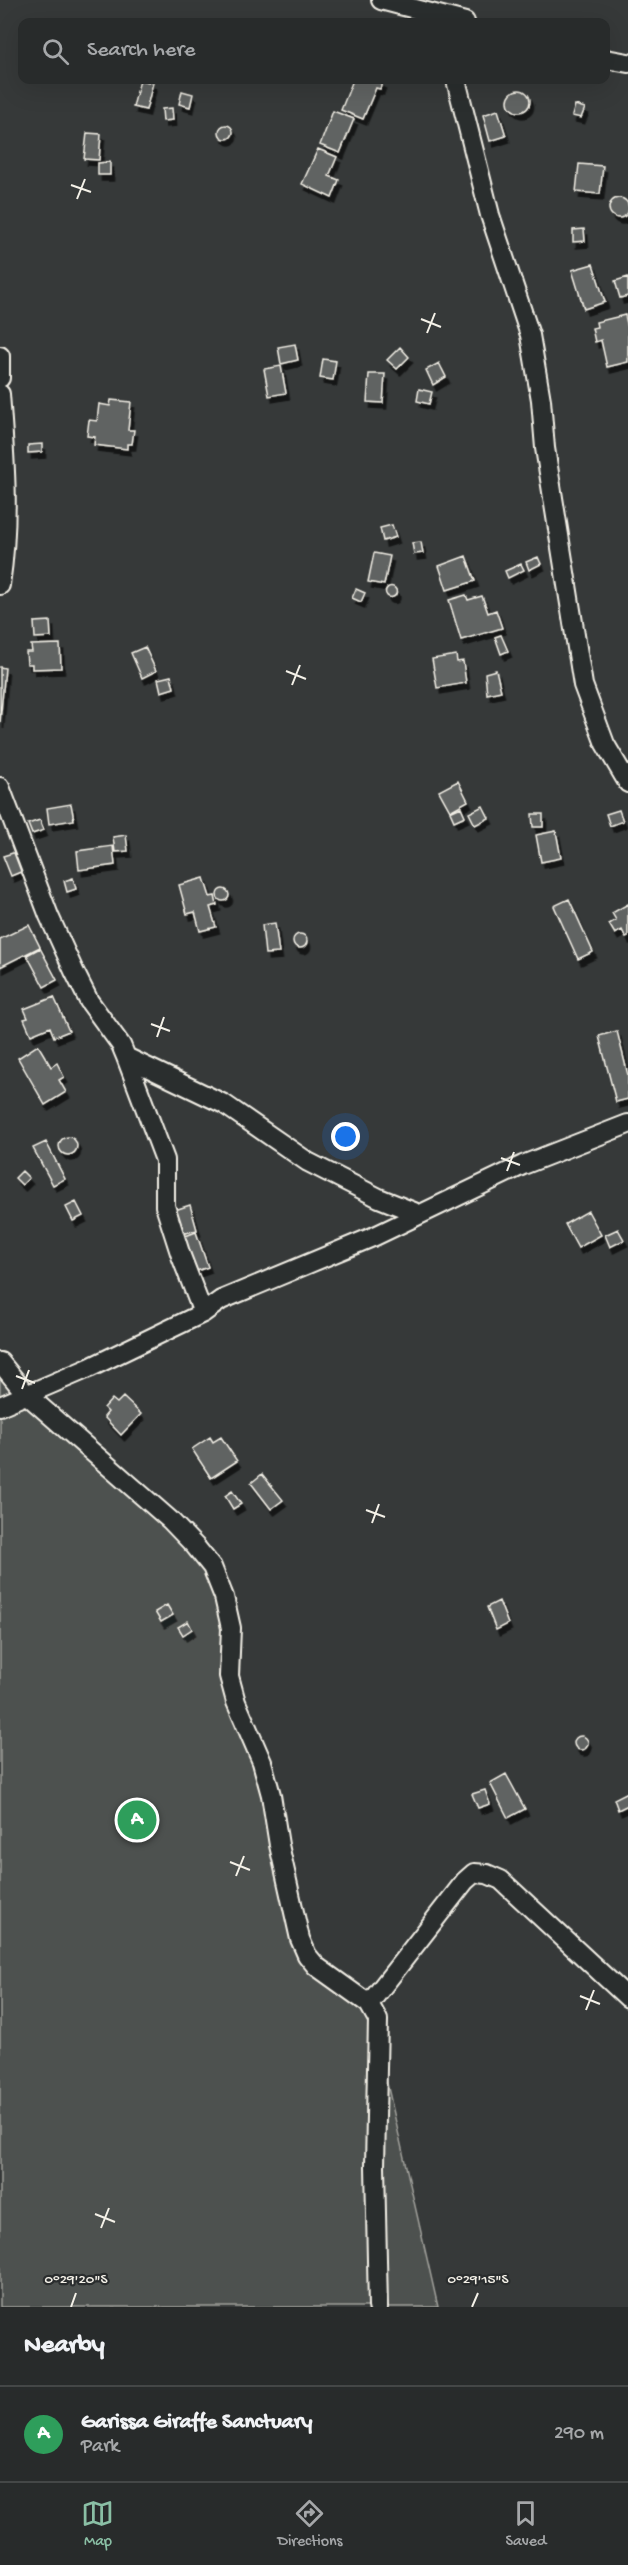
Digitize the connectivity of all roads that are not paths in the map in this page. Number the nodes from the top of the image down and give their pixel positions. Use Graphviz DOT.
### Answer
graph roads {
  1 [pos="381,0"];
  2 [pos="442,18"];
  3 [pos="610,60"];
  4 [pos="628,63"];
  5 [pos="457,84"];
  6 [pos="0,356"];
  7 [pos="0,378"];
  8 [pos="0,394"];
  9 [pos="0,585"];
  10 [pos="628,783"];
  11 [pos="0,787"];
  12 [pos="126,1058"];
  13 [pos="628,1124"];
  14 [pos="419,1214"];
  15 [pos="203,1314"];
  16 [pos="0,1362"];
  17 [pos="26,1394"];
  18 [pos="0,1406"];
  19 [pos="628,1998"];
  20 [pos="369,2004"];
  21 [pos="378,2307"];
  1 -- 2 [label="street"];
  3 -- 4 [label="street"];
  5 -- 10 [label="street"];
  6 -- 7 [label="street"];
  8 -- 9 [label="street"];
  11 -- 12 [label="street"];
  12 -- 14 [label="street"];
  12 -- 15 [label="street"];
  13 -- 14 [label="street"];
  14 -- 15 [label="street"];
  15 -- 17 [label="street"];
  16 -- 17 [label="street"];
  17 -- 18 [label="street"];
  17 -- 20 [label="street"];
  19 -- 20 [label="street"];
  20 -- 21 [label="street"];
}
